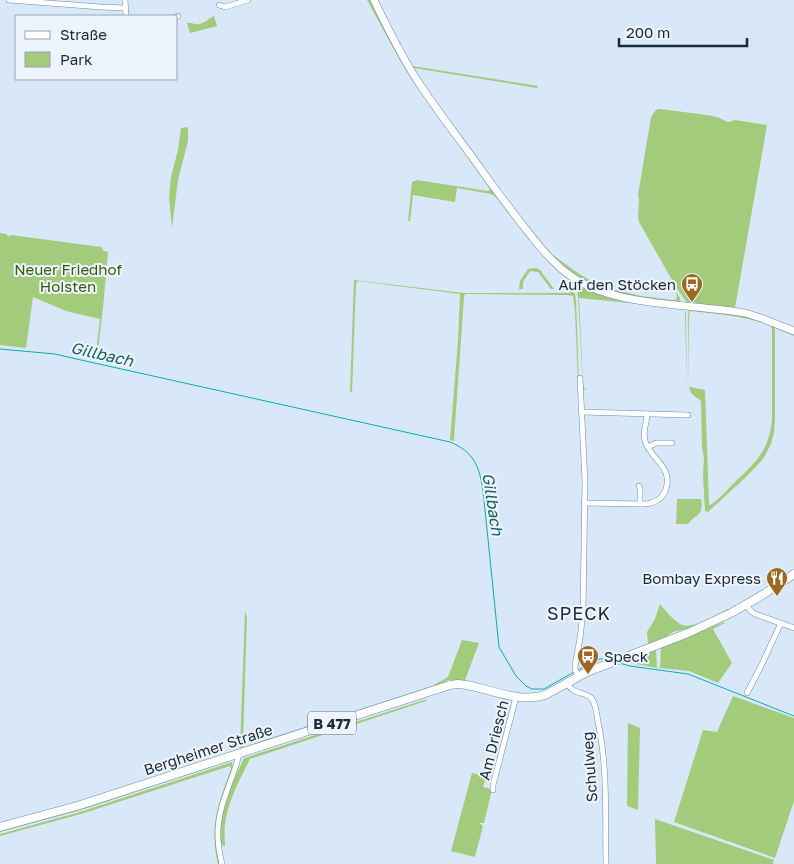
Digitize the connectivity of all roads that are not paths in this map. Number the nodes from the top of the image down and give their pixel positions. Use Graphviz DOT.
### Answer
graph roads {
  1 [pos="9,0"];
  2 [pos="125,0"];
  3 [pos="248,0"];
  4 [pos="374,0"];
  5 [pos="219,5"];
  6 [pos="125,8"];
  7 [pos="126,15"];
  8 [pos="794,331"];
  9 [pos="580,378"];
  10 [pos="582,412"];
  11 [pos="647,414"];
  12 [pos="688,415"];
  13 [pos="672,443"];
  14 [pos="648,447"];
  15 [pos="639,486"];
  16 [pos="584,503"];
  17 [pos="640,504"];
  18 [pos="794,574"];
  19 [pos="746,605"];
  20 [pos="781,623"];
  21 [pos="794,628"];
  22 [pos="576,673"];
  23 [pos="567,683"];
  24 [pos="747,693"];
  25 [pos="516,697"];
  26 [pos="239,753"];
  27 [pos="493,790"];
  28 [pos="0,827"];
  29 [pos="222,864"];
  30 [pos="606,864"];
  1 -- 6 [label="street"];
  2 -- 6 [label="street"];
  3 -- 5 [label="street"];
  4 -- 8 [label="main road"];
  6 -- 7 [label="street"];
  9 -- 10 [label="street"];
  10 -- 11 [label="street"];
  10 -- 16 [label="street"];
  11 -- 12 [label="street"];
  11 -- 14 [label="street"];
  13 -- 14 [label="street"];
  14 -- 17 [label="street"];
  15 -- 17 [label="street"];
  16 -- 17 [label="street"];
  16 -- 22 [label="street"];
  18 -- 19 [label="main road, B 477"];
  19 -- 20 [label="street"];
  19 -- 22 [label="main road, B 477"];
  20 -- 21 [label="street"];
  20 -- 24 [label="street"];
  22 -- 23 [label="main road, B 477"];
  23 -- 25 [label="main road, B 477"];
  23 -- 30 [label="street, Schulweg"];
  25 -- 26 [label="main road, Bergheimer Straße / B 477"];
  25 -- 27 [label="street, Am Driesch"];
  26 -- 28 [label="main road, Bergheimer Straße / B 477"];
  26 -- 29 [label="street"];
}
